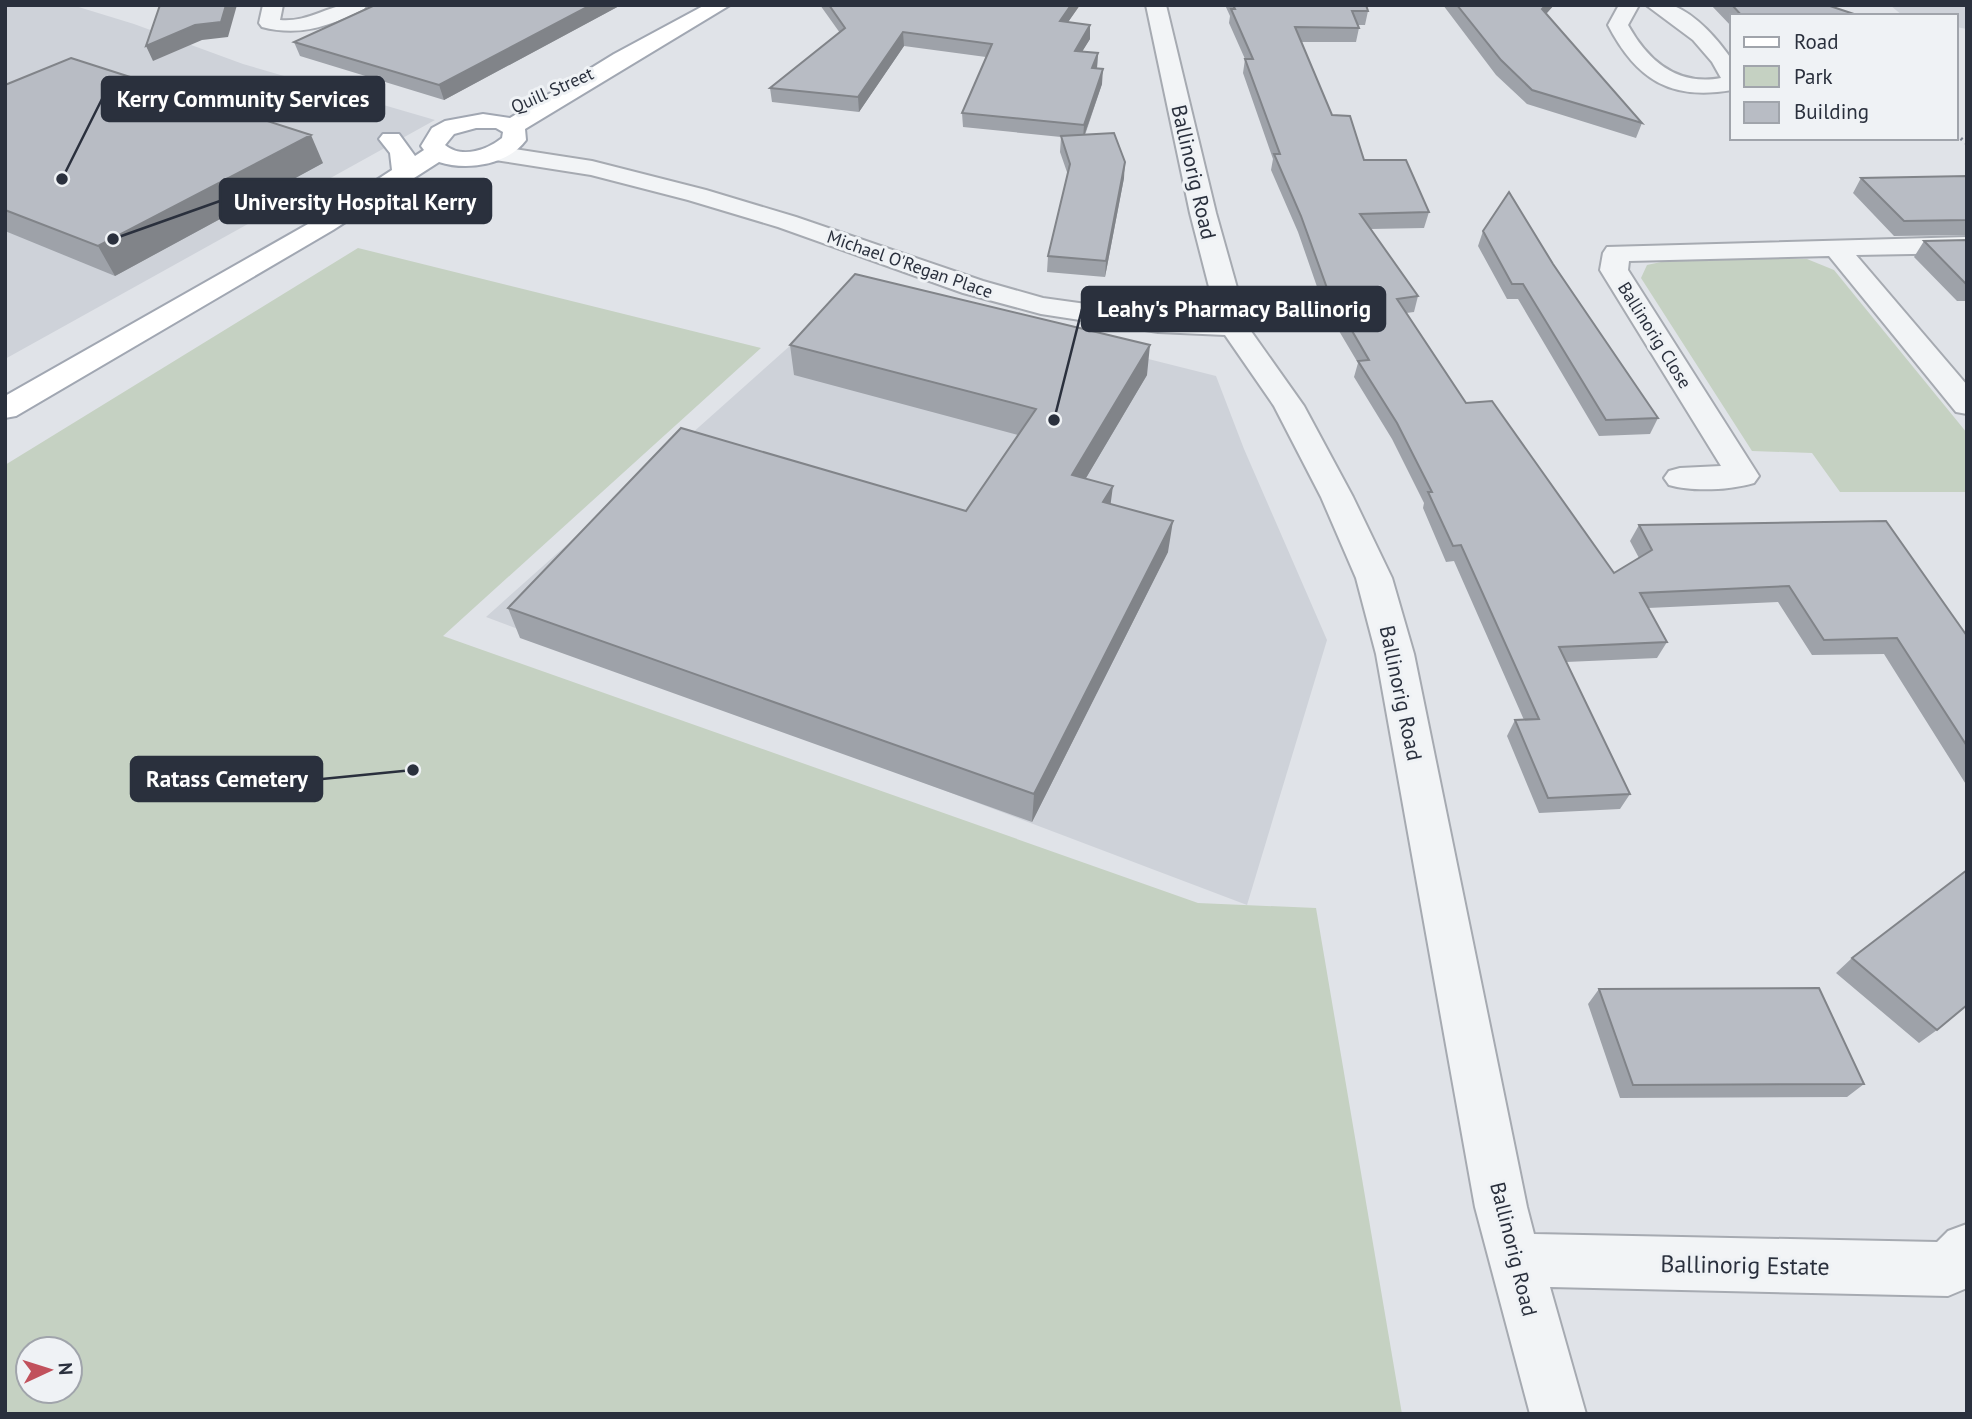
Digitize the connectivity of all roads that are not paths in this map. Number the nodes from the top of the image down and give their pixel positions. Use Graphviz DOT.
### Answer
graph roads {
  1 [pos="273,5"];
  2 [pos="357,5"];
  3 [pos="720,5"];
  4 [pos="1156,5"];
  5 [pos="1629,5"];
  6 [pos="1656,5"];
  7 [pos="622,59"];
  8 [pos="1730,74"];
  9 [pos="1730,82"];
  10 [pos="483,121"];
  11 [pos="513,132"];
  12 [pos="391,138"];
  13 [pos="495,153"];
  14 [pos="448,155"];
  15 [pos="592,168"];
  16 [pos="405,173"];
  17 [pos="324,225"];
  18 [pos="1967,246"];
  19 [pos="1836,248"];
  20 [pos="1234,327"];
  21 [pos="1967,405"];
  22 [pos="5,409"];
  23 [pos="1680,478"];
  24 [pos="1967,1250"];
  25 [pos="1516,1260"];
  26 [pos="1558,1414"];
  1 -- 2 [label="street"];
  3 -- 7 [label="main road, Quill Street"];
  4 -- 20 [label="street, Ballinorig Road"];
  5 -- 9 [label="street"];
  6 -- 8 [label="street"];
  7 -- 10 [label="main road, Quill Street"];
  7 -- 11 [label="main road, Quill Street"];
  10 -- 11 [label="main road"];
  10 -- 14 [label="main road"];
  11 -- 13 [label="main road, Quill Street"];
  11 -- 15 [label="street"];
  12 -- 16 [label="main road"];
  13 -- 14 [label="main road"];
  13 -- 15 [label="street"];
  14 -- 16 [label="main road"];
  14 -- 17 [label="main road"];
  15 -- 20 [label="street, Michael O'Regan Place"];
  16 -- 17 [label="main road"];
  17 -- 22 [label="main road"];
  18 -- 19 [label="street, Ballinorig Close"];
  19 -- 21 [label="street"];
  19 -- 23 [label="street, Ballinorig Close"];
  20 -- 25 [label="street, Ballinorig Road"];
  24 -- 25 [label="street, Ballinorig Estate"];
  25 -- 26 [label="street, Ballinorig Road"];
}
